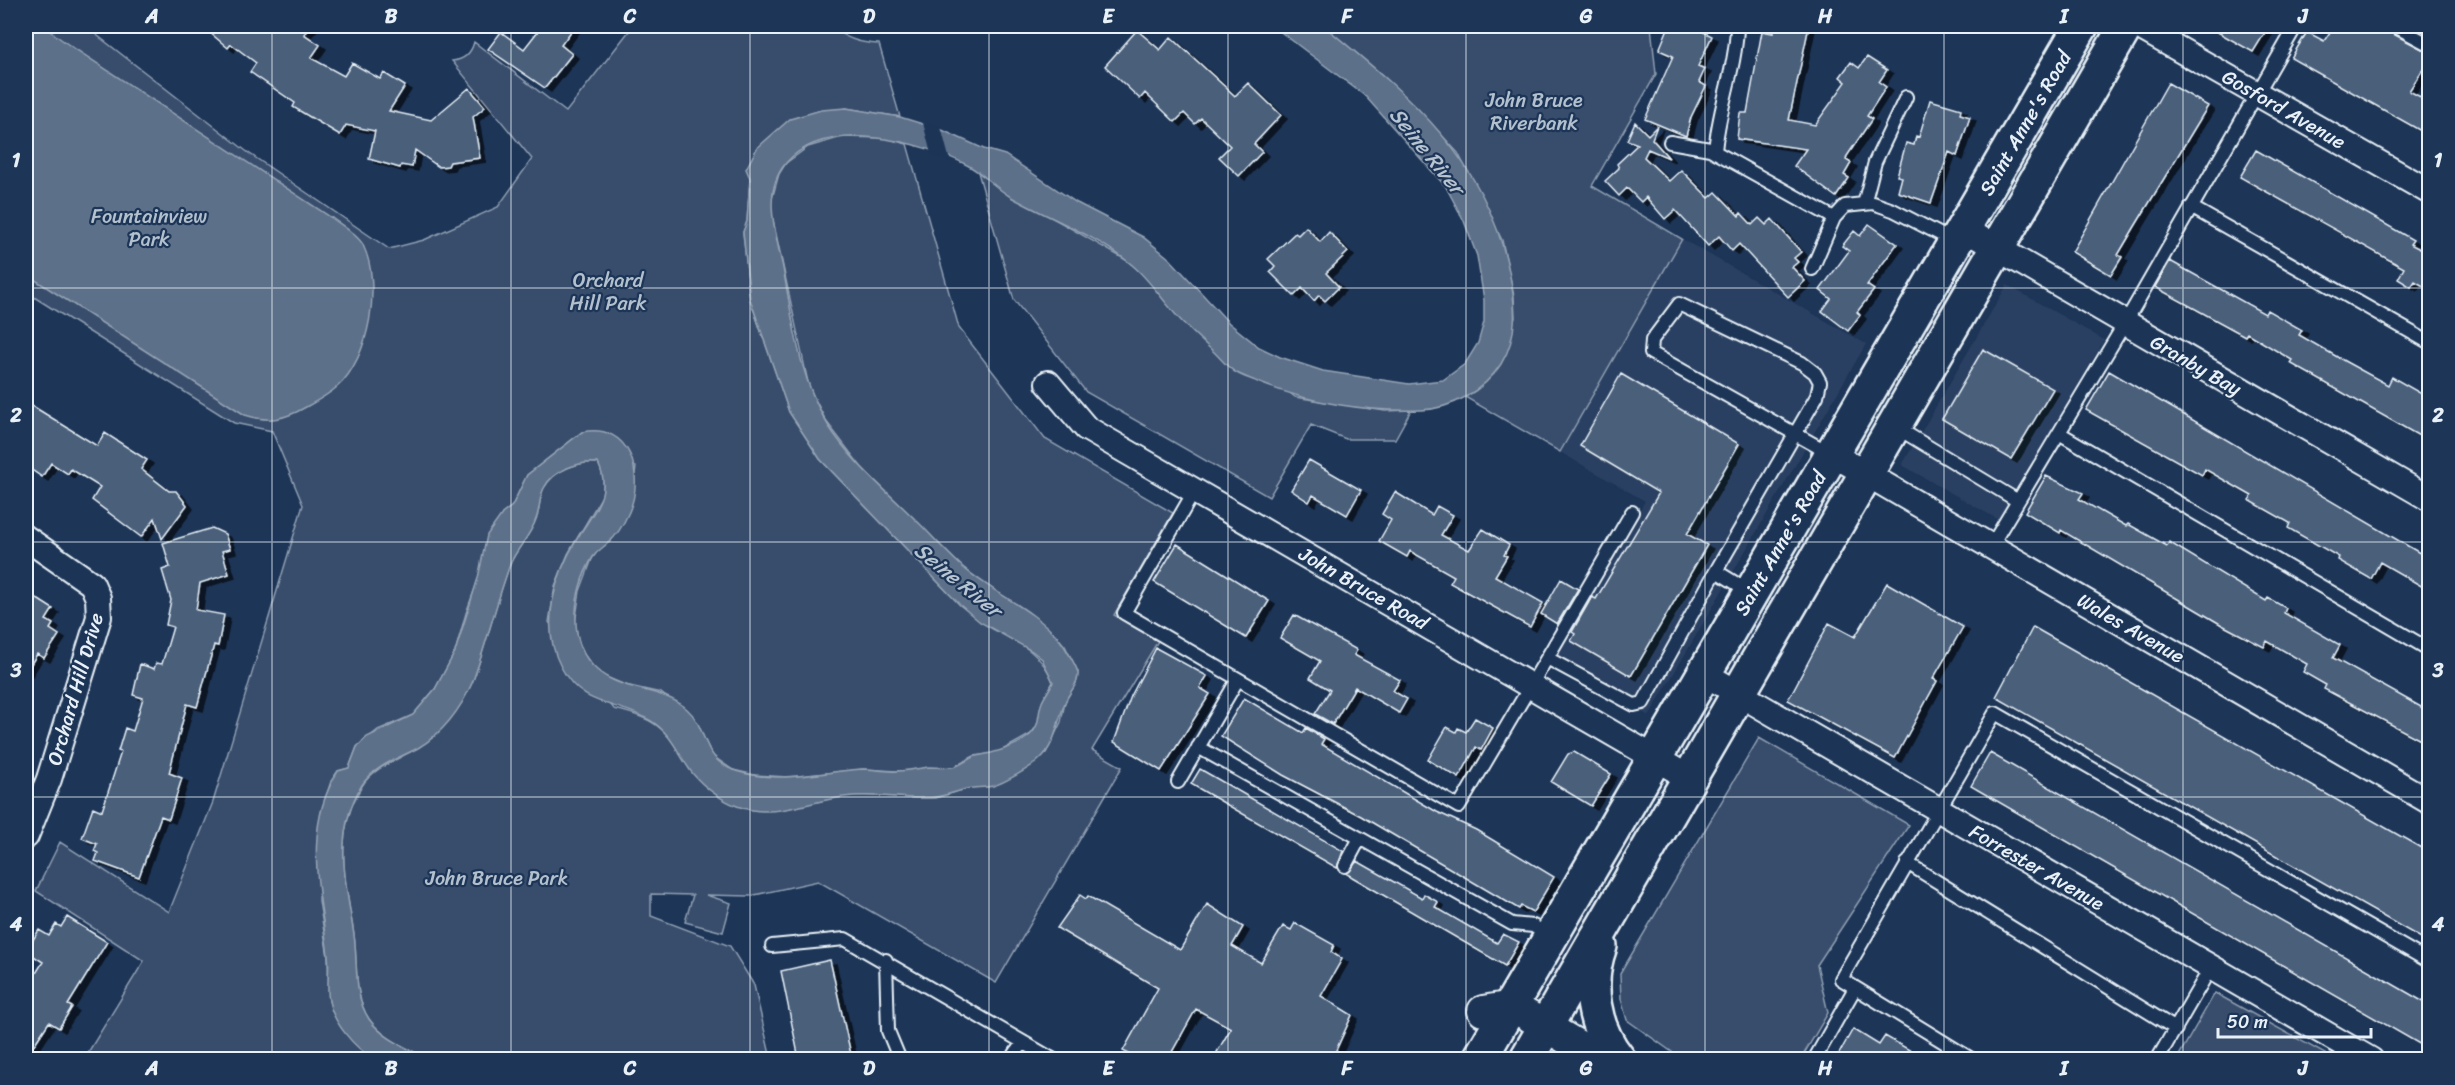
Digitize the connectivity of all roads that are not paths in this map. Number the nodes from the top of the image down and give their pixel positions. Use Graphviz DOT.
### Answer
graph roads {
  1 [pos="1737,26"];
  2 [pos="2081,26"];
  3 [pos="2126,26"];
  4 [pos="2138,26"];
  5 [pos="2296,26"];
  6 [pos="2395,26"];
  7 [pos="2430,45"];
  8 [pos="2257,93"];
  9 [pos="1906,97"];
  10 [pos="1670,142"];
  11 [pos="1715,152"];
  12 [pos="2430,192"];
  13 [pos="1864,204"];
  14 [pos="2191,207"];
  15 [pos="1834,218"];
  16 [pos="1960,236"];
  17 [pos="1993,256"];
  18 [pos="1812,269"];
  19 [pos="2125,323"];
  20 [pos="2430,343"];
  21 [pos="1048,383"];
  22 [pos="1894,426"];
  23 [pos="1794,432"];
  24 [pos="2059,433"];
  25 [pos="1832,454"];
  26 [pos="1866,474"];
  27 [pos="1195,490"];
  28 [pos="2430,499"];
  29 [pos="2019,501"];
  30 [pos="1632,512"];
  31 [pos="26,538"];
  32 [pos="1991,546"];
  33 [pos="1716,571"];
  34 [pos="1751,592"];
  35 [pos="2430,650"];
  36 [pos="1547,658"];
  37 [pos="1703,674"];
  38 [pos="1238,679"];
  39 [pos="1530,684"];
  40 [pos="1738,694"];
  41 [pos="1198,747"];
  42 [pos="1657,757"];
  43 [pos="1691,778"];
  44 [pos="1178,782"];
  45 [pos="2430,802"];
  46 [pos="1938,809"];
  47 [pos="26,836"];
  48 [pos="1360,838"];
  49 [pos="1907,863"];
  50 [pos="1344,866"];
  51 [pos="1610,918"];
  52 [pos="1552,937"];
  53 [pos="772,946"];
  54 [pos="886,960"];
  55 [pos="2430,962"];
  56 [pos="2211,967"];
  57 [pos="1856,988"];
  58 [pos="1507,1015"];
  59 [pos="2175,1029"];
  60 [pos="1023,1041"];
  61 [pos="1543,1048"];
  62 [pos="900,1059"];
  63 [pos="1011,1059"];
  64 [pos="1054,1059"];
  65 [pos="1479,1059"];
  66 [pos="1602,1059"];
  67 [pos="1619,1059"];
  68 [pos="1814,1059"];
  69 [pos="1973,1059"];
  70 [pos="2157,1059"];
  71 [pos="2371,1059"];
  1 -- 11 [label="lane"];
  2 -- 16 [label="main road, Saint Anne's Road"];
  3 -- 17 [label="main road, Saint Anne's Road"];
  4 -- 8 [label="street, Gosford Avenue"];
  5 -- 8 [label="lane"];
  6 -- 7 [label="lane"];
  8 -- 12 [label="street, Gosford Avenue"];
  8 -- 14 [label="lane"];
  9 -- 13 [label="lane"];
  10 -- 11 [label="lane"];
  11 -- 15 [label="lane"];
  13 -- 15 [label="lane"];
  13 -- 16 [label="lane"];
  14 -- 19 [label="lane"];
  14 -- 20 [label="lane"];
  15 -- 18 [label="lane"];
  16 -- 17 [label="main road"];
  16 -- 25 [label="main road, Saint Anne's Road"];
  17 -- 19 [label="street, Granby Bay"];
  17 -- 22 [label="main road, Saint Anne's Road"];
  19 -- 24 [label="lane"];
  19 -- 28 [label="street, Granby Bay"];
  21 -- 27 [label="street, John Bruce Road"];
  22 -- 26 [label="main road, Saint Anne's Road"];
  22 -- 29 [label="lane"];
  23 -- 23 [label="lane"];
  23 -- 25 [label="lane"];
  23 -- 33 [label="lane"];
  24 -- 29 [label="lane"];
  24 -- 35 [label="lane"];
  25 -- 26 [label="street, Wales Avenue"];
  25 -- 34 [label="main road, Saint Anne's Road"];
  26 -- 32 [label="street, Wales Avenue"];
  26 -- 40 [label="main road, Saint Anne's Road"];
  27 -- 38 [label="lane"];
  27 -- 39 [label="street, John Bruce Road"];
  29 -- 32 [label="lane"];
  30 -- 36 [label="lane"];
  31 -- 47 [label="street, Orchard Hill Drive"];
  32 -- 45 [label="street, Wales Avenue"];
  33 -- 34 [label="lane"];
  33 -- 36 [label="lane"];
  34 -- 37 [label="main road, Saint Anne's Road"];
  36 -- 39 [label="lane"];
  37 -- 40 [label="street, Forrester Avenue"];
  37 -- 42 [label="main road, Saint Anne's Road"];
  38 -- 39 [label="lane"];
  38 -- 41 [label="lane"];
  39 -- 42 [label="street, John Bruce Road"];
  40 -- 43 [label="main road, Saint Anne's Road"];
  40 -- 46 [label="street, Forrester Avenue"];
  41 -- 44 [label="lane"];
  41 -- 48 [label="lane"];
  42 -- 43 [label="street, John Bruce Road"];
  42 -- 52 [label="main road, Saint Anne's Road"];
  43 -- 51 [label="main road, Saint Anne's Road"];
  46 -- 49 [label="lane"];
  46 -- 55 [label="lane"];
  46 -- 56 [label="street, Forrester Avenue"];
  48 -- 50 [label="lane"];
  48 -- 52 [label="lane"];
  49 -- 57 [label="lane"];
  49 -- 59 [label="lane"];
  51 -- 61 [label="main road, Saint Anne's Road"];
  51 -- 67 [label="main road"];
  52 -- 58 [label="main road, Saint Anne's Road"];
  53 -- 54 [label="lane"];
  54 -- 60 [label="lane"];
  54 -- 62 [label="lane"];
  56 -- 59 [label="lane"];
  56 -- 71 [label="street, Forrester Avenue"];
  57 -- 68 [label="lane"];
  57 -- 69 [label="lane"];
  58 -- 61 [label="street"];
  58 -- 65 [label="main road, Saint Anne's Road"];
  59 -- 70 [label="lane"];
  60 -- 63 [label="lane"];
  60 -- 64 [label="lane"];
  61 -- 66 [label="street"];
}
